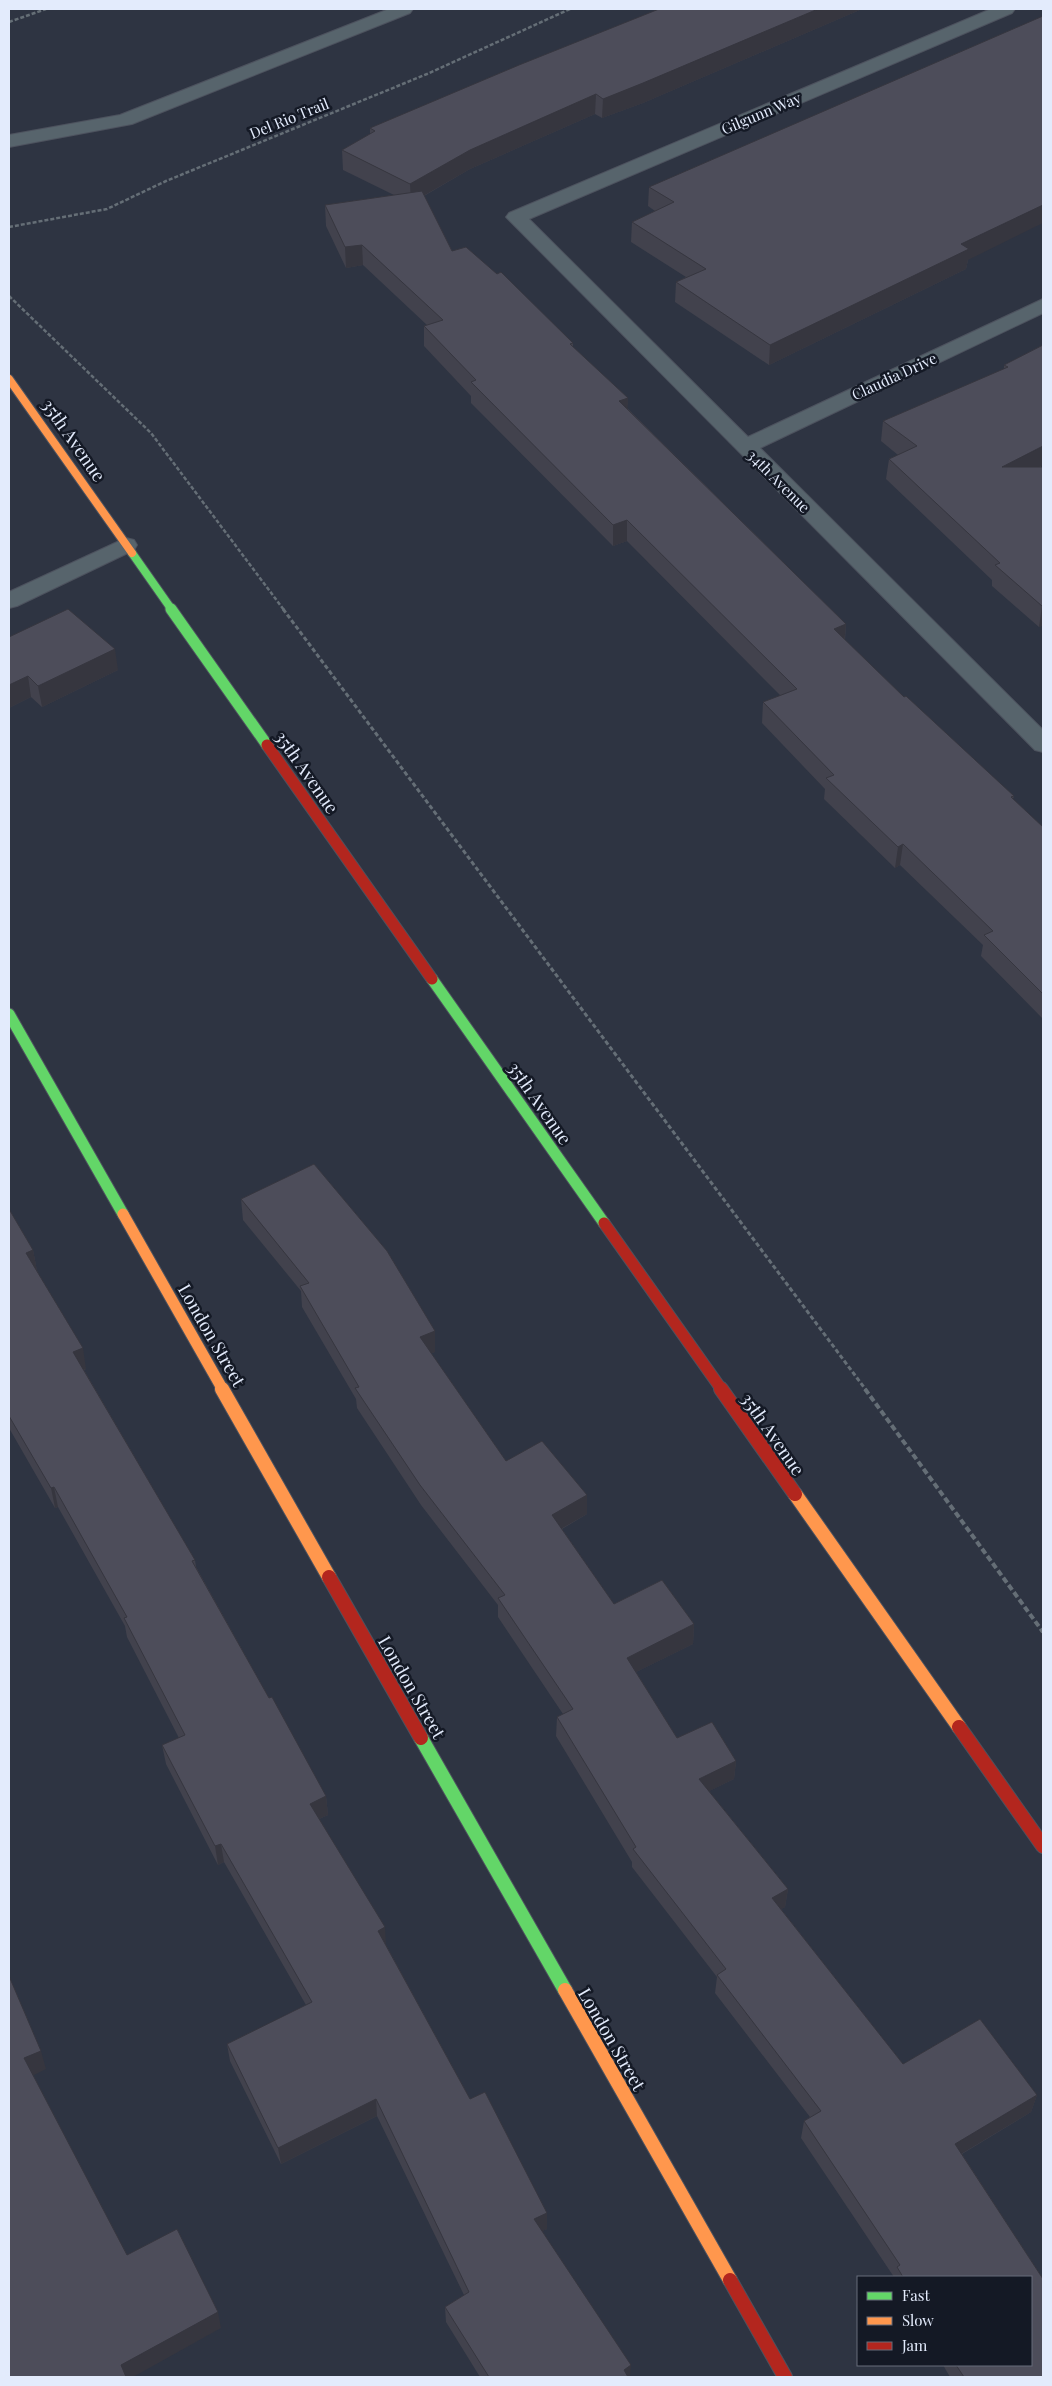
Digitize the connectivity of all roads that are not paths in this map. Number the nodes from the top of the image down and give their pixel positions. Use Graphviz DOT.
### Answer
graph roads {
  1 [pos="404,9"];
  2 [pos="1006,9"];
  3 [pos="9,141"];
  4 [pos="516,217"];
  5 [pos="1043,305"];
  6 [pos="9,379"];
  7 [pos="745,447"];
  8 [pos="126,545"];
  9 [pos="9,601"];
  10 [pos="1041,739"];
  11 [pos="9,1014"];
  12 [pos="1043,1846"];
  13 [pos="785,2377"];
  1 -- 3 [label="street"];
  2 -- 4 [label="street, Gilgunn Way"];
  4 -- 7 [label="street, 34th Avenue"];
  5 -- 7 [label="street, Claudia Drive"];
  6 -- 8 [label="street, 35th Avenue"];
  7 -- 10 [label="street, 34th Avenue"];
  8 -- 9 [label="street"];
  8 -- 12 [label="street, 35th Avenue"];
  11 -- 13 [label="street, London Street"];
}
